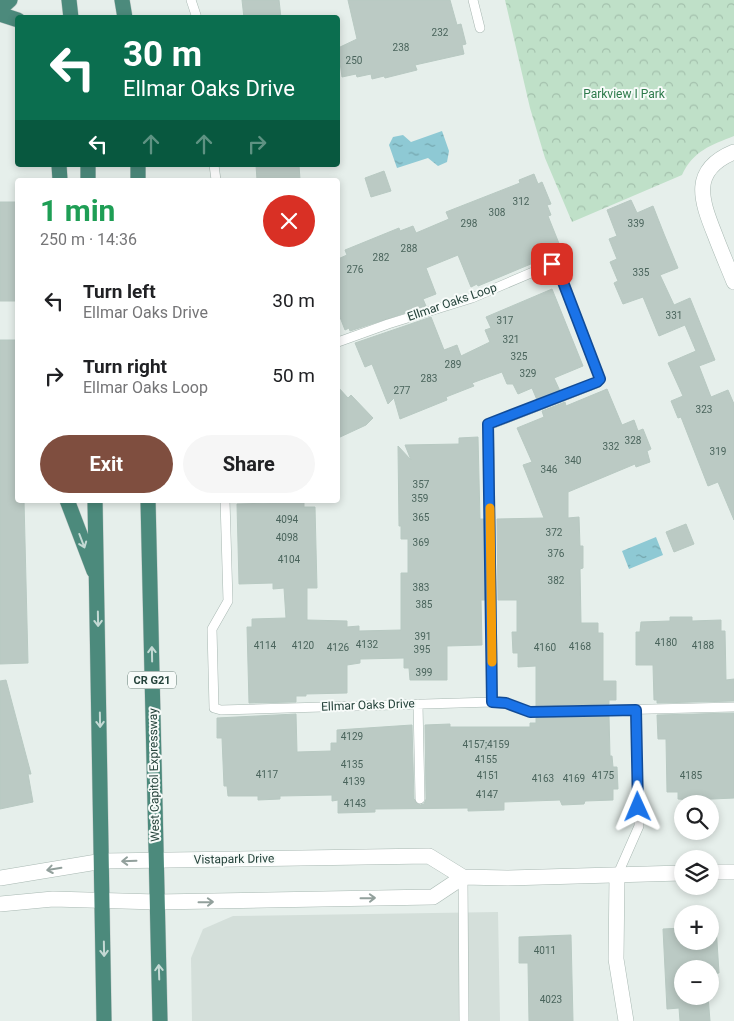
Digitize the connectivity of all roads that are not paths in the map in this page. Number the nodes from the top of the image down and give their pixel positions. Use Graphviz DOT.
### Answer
graph roads {
  1 [pos="10,0"];
  2 [pos="69,0"];
  3 [pos="122,0"];
  4 [pos="191,0"];
  5 [pos="473,0"];
  6 [pos="0,9"];
  7 [pos="0,14"];
  8 [pos="71,15"];
  9 [pos="124,15"];
  10 [pos="196,15"];
  11 [pos="15,19"];
  12 [pos="480,28"];
  13 [pos="734,152"];
  14 [pos="734,282"];
  15 [pos="340,341"];
  16 [pos="68,503"];
  17 [pos="95,503"];
  18 [pos="148,503"];
  19 [pos="225,503"];
  20 [pos="98,582"];
  21 [pos="492,702"];
  22 [pos="418,704"];
  23 [pos="734,707"];
  24 [pos="636,710"];
  25 [pos="420,799"];
  26 [pos="156,860"];
  27 [pos="103,861"];
  28 [pos="719,872"];
  29 [pos="734,872"];
  30 [pos="674,874"];
  31 [pos="617,876"];
  32 [pos="463,877"];
  33 [pos="0,878"];
  34 [pos="103,900"];
  35 [pos="157,902"];
  36 [pos="0,904"];
  37 [pos="104,1021"];
  38 [pos="160,1021"];
  39 [pos="464,1021"];
  40 [pos="626,1021"];
  1 -- 6 [label="highway"];
  2 -- 8 [label="highway"];
  3 -- 9 [label="highway"];
  4 -- 10 [label="lane"];
  5 -- 12 [label="lane"];
  7 -- 11 [label="highway"];
  13 -- 14 [label="street"];
  15 -- 21 [label="lane, Ellmar Oaks Loop"];
  16 -- 20 [label="highway, one-way"];
  17 -- 20 [label="highway"];
  26 -- 18 [label="highway, West Capitol Expressway / CR G21, one-way"];
  19 -- 22 [label="lane, Ellmar Oaks Drive"];
  20 -- 27 [label="highway, one-way"];
  21 -- 22 [label="lane, Ellmar Oaks Drive"];
  21 -- 24 [label="lane, Ellmar Oaks Drive"];
  22 -- 25 [label="lane"];
  23 -- 24 [label="lane, Ellmar Oaks Drive"];
  24 -- 31 [label="lane"];
  26 -- 27 [label="street, Vistapark Drive, one-way"];
  26 -- 32 [label="street, Vistapark Drive"];
  26 -- 35 [label="highway, West Capitol Expressway / CR G21"];
  27 -- 33 [label="street, Vistapark Drive, one-way"];
  27 -- 34 [label="highway"];
  28 -- 29 [label="street"];
  30 -- 31 [label="street"];
  31 -- 32 [label="street"];
  31 -- 40 [label="street"];
  35 -- 32 [label="street, one-way"];
  32 -- 39 [label="lane"];
  34 -- 35 [label="street"];
  34 -- 36 [label="street"];
  34 -- 37 [label="highway, one-way"];
  38 -- 35 [label="highway, West Capitol Expressway / CR G21, one-way"];
}
